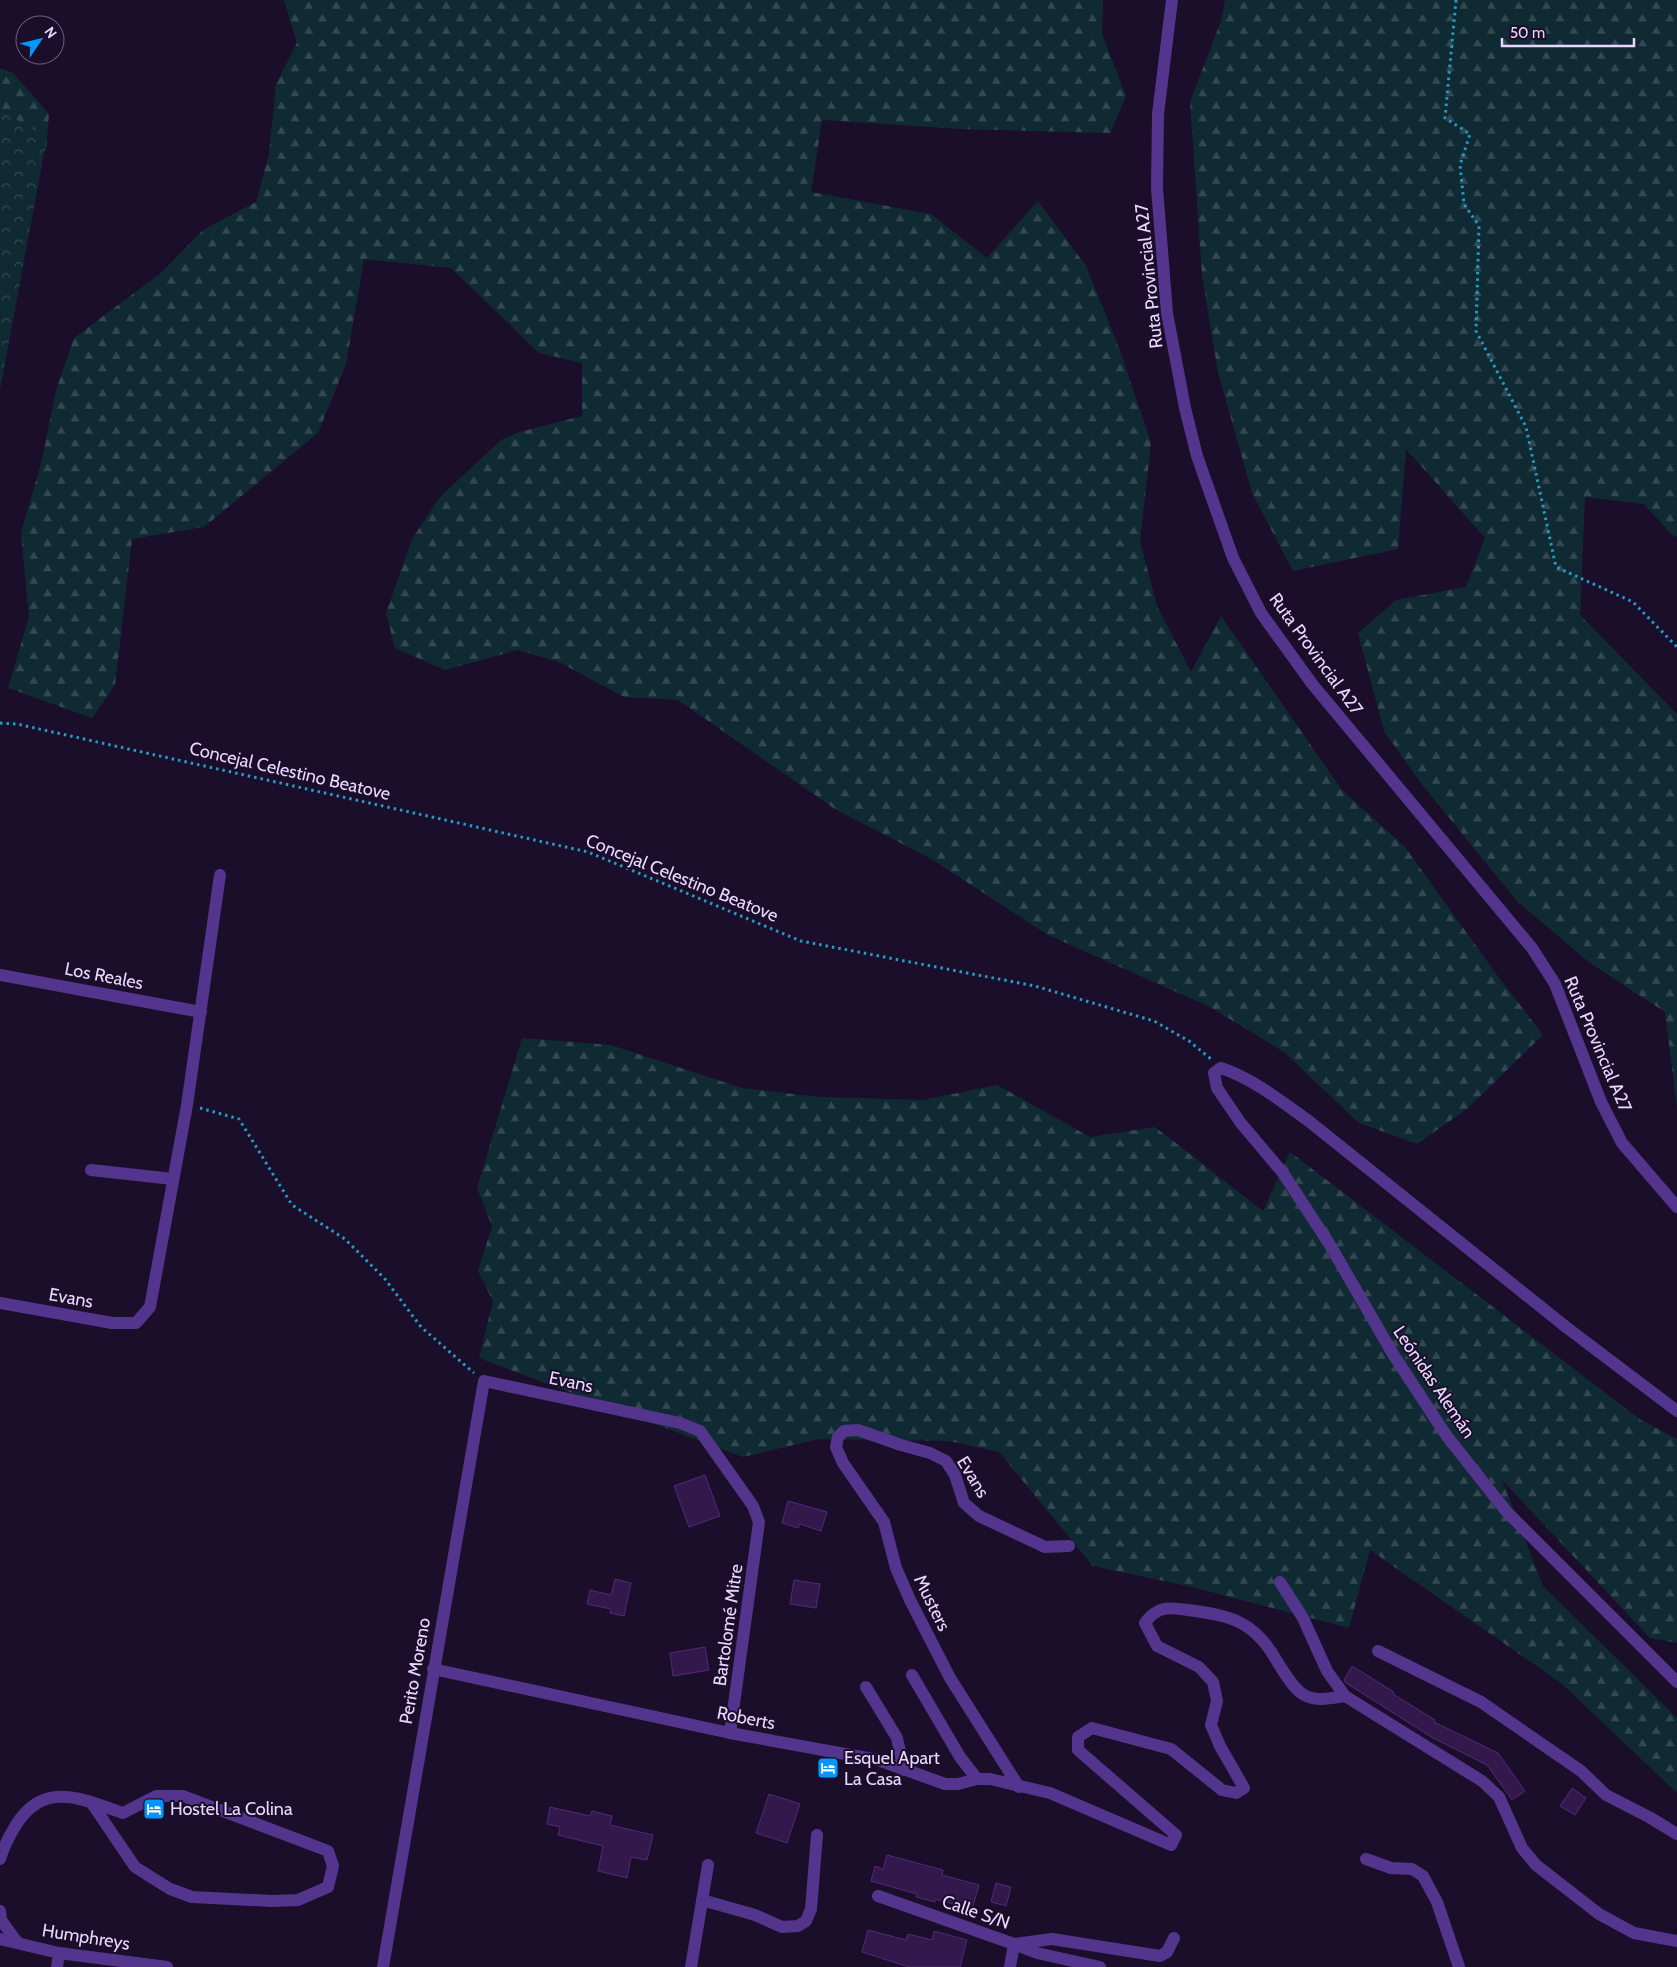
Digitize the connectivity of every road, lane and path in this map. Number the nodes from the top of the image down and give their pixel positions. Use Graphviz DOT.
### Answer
graph roads {
  1 [pos="1172,0"];
  2 [pos="1456,0"];
  3 [pos="1677,647"];
  4 [pos="0,722"];
  5 [pos="220,875"];
  6 [pos="0,975"];
  7 [pos="201,1012"];
  8 [pos="1221,1068"];
  9 [pos="187,1105"];
  10 [pos="91,1170"];
  11 [pos="173,1179"];
  12 [pos="1677,1207"];
  13 [pos="0,1302"];
  14 [pos="484,1381"];
  15 [pos="1677,1411"];
  16 [pos="844,1430"];
  17 [pos="760,1522"];
  18 [pos="1069,1546"];
  19 [pos="1280,1582"];
  20 [pos="1378,1652"];
  21 [pos="433,1669"];
  22 [pos="912,1675"];
  23 [pos="1677,1682"];
  24 [pos="866,1687"];
  25 [pos="1345,1696"];
  26 [pos="730,1733"];
  27 [pos="904,1770"];
  28 [pos="977,1779"];
  29 [pos="1019,1787"];
  30 [pos="91,1802"];
  31 [pos="1677,1834"];
  32 [pos="817,1835"];
  33 [pos="0,1859"];
  34 [pos="1366,1859"];
  35 [pos="708,1864"];
  36 [pos="878,1896"];
  37 [pos="702,1900"];
  38 [pos="0,1911"];
  39 [pos="1174,1938"];
  40 [pos="0,1939"];
  41 [pos="1677,1941"];
  42 [pos="17,1942"];
  43 [pos="1014,1944"];
  44 [pos="59,1953"];
  45 [pos="57,1967"];
  46 [pos="167,1967"];
  47 [pos="383,1967"];
  48 [pos="691,1967"];
  49 [pos="1010,1967"];
  50 [pos="1100,1967"];
  51 [pos="1458,1967"];
  1 -- 12 [label="street, Ruta Provincial A27"];
  2 -- 3 [label="path"];
  4 -- 8 [label="path, Concejal Celestino Beatove"];
  5 -- 7 [label="street"];
  6 -- 7 [label="street, Los Reales"];
  7 -- 9 [label="street"];
  8 -- 15 [label="street"];
  8 -- 23 [label="street, Leónidas Alemán"];
  9 -- 11 [label="street"];
  9 -- 14 [label="path"];
  10 -- 11 [label="street"];
  11 -- 13 [label="street, Evans"];
  14 -- 17 [label="street, Evans"];
  14 -- 21 [label="street, Perito Moreno"];
  16 -- 18 [label="street, Evans"];
  16 -- 29 [label="street, Musters"];
  17 -- 26 [label="street, Bartolomé Mitre"];
  19 -- 25 [label="street"];
  20 -- 31 [label="street"];
  21 -- 26 [label="street, Roberts"];
  21 -- 47 [label="street, Perito Moreno"];
  22 -- 28 [label="street"];
  24 -- 27 [label="street"];
  25 -- 29 [label="street, Roberts"];
  25 -- 41 [label="street"];
  26 -- 27 [label="street, Roberts"];
  27 -- 28 [label="street, Roberts"];
  28 -- 29 [label="street, Roberts"];
  30 -- 30 [label="street"];
  30 -- 33 [label="street"];
  32 -- 37 [label="street"];
  34 -- 51 [label="street"];
  35 -- 37 [label="street"];
  36 -- 43 [label="street, Calle S/N"];
  37 -- 48 [label="street"];
  38 -- 42 [label="street"];
  39 -- 43 [label="street, Calle S/N"];
  40 -- 42 [label="street, Humphreys"];
  42 -- 44 [label="street, Humphreys"];
  43 -- 49 [label="street"];
  43 -- 50 [label="street"];
  44 -- 45 [label="street"];
  44 -- 46 [label="street, Humphreys"];
}
